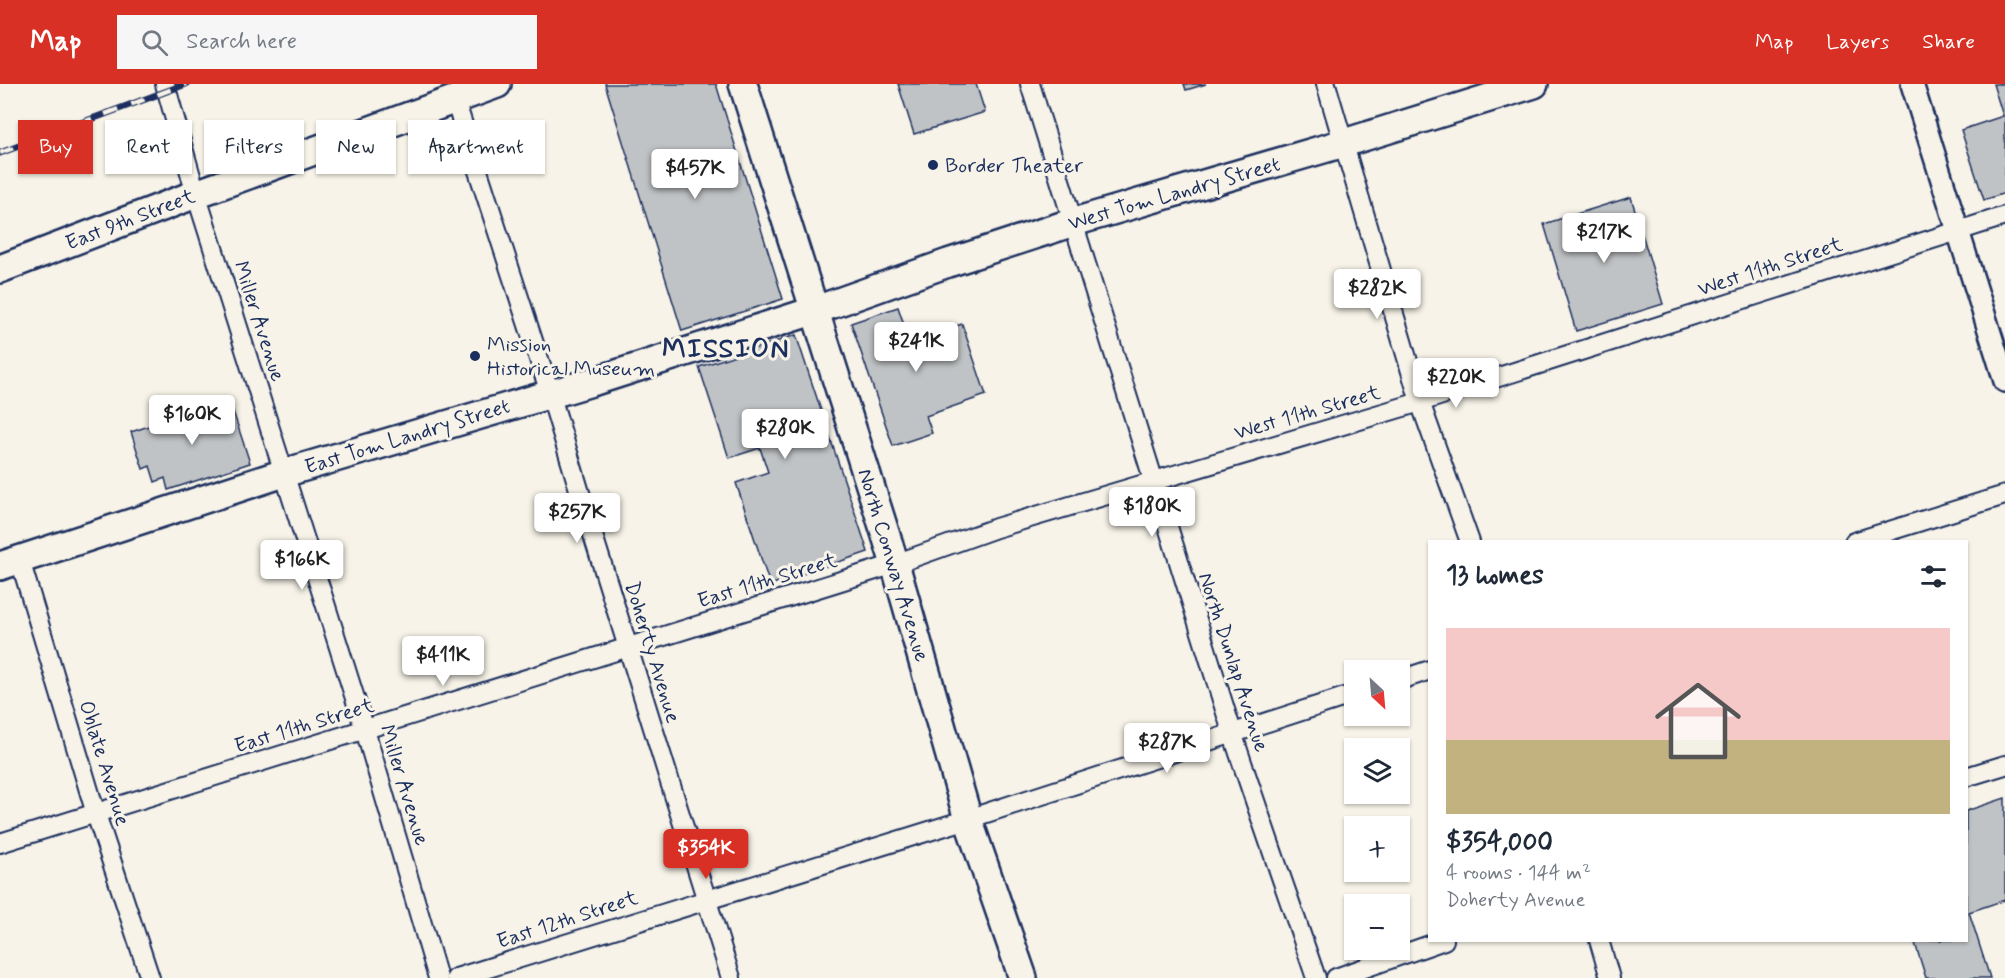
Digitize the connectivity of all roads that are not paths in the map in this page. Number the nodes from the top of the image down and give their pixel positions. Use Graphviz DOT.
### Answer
graph roads {
  1 [pos="165,84"];
  2 [pos="498,84"];
  3 [pos="743,84"];
  4 [pos="1030,84"];
  5 [pos="1326,84"];
  6 [pos="1533,84"];
  7 [pos="1912,84"];
  8 [pos="455,100"];
  9 [pos="1344,143"];
  10 [pos="196,194"];
  11 [pos="2005,216"];
  12 [pos="1074,222"];
  13 [pos="1958,230"];
  14 [pos="0,269"];
  15 [pos="816,310"];
  16 [pos="2005,381"];
  17 [pos="550,393"];
  18 [pos="1420,402"];
  19 [pos="284,474"];
  20 [pos="1153,480"];
  21 [pos="2005,495"];
  22 [pos="1469,540"];
  23 [pos="1860,540"];
  24 [pos="10,563"];
  25 [pos="895,564"];
  26 [pos="628,647"];
  27 [pos="1428,671"];
  28 [pos="1410,677"];
  29 [pos="1344,697"];
  30 [pos="365,730"];
  31 [pos="1233,733"];
  32 [pos="2005,765"];
  33 [pos="1968,776"];
  34 [pos="96,813"];
  35 [pos="968,819"];
  36 [pos="0,843"];
  37 [pos="706,899"];
  38 [pos="1438,942"];
  39 [pos="1600,942"];
  40 [pos="150,978"];
  41 [pos="438,978"];
  42 [pos="456,978"];
  43 [pos="731,978"];
  44 [pos="1023,978"];
  45 [pos="1316,978"];
  46 [pos="1336,978"];
  47 [pos="1610,978"];
  1 -- 10 [label="street, Miller Avenue"];
  2 -- 8 [label="main road, East 9th Street"];
  3 -- 15 [label="main road, North Conway Avenue"];
  4 -- 12 [label="street, North Dunlap Avenue"];
  5 -- 9 [label="street"];
  6 -- 9 [label="main road, West Tom Landry Street"];
  7 -- 13 [label="street"];
  8 -- 10 [label="main road, East 9th Street"];
  8 -- 17 [label="street, Doherty Avenue"];
  9 -- 12 [label="main road, West Tom Landry Street"];
  9 -- 18 [label="street"];
  10 -- 14 [label="main road, East 9th Street"];
  10 -- 19 [label="street, Miller Avenue"];
  11 -- 13 [label="street, West 11th Street"];
  12 -- 15 [label="main road, West Tom Landry Street"];
  12 -- 20 [label="street, North Dunlap Avenue"];
  13 -- 16 [label="street"];
  13 -- 18 [label="street, West 11th Street"];
  15 -- 17 [label="main road, East Tom Landry Street"];
  15 -- 25 [label="main road, North Conway Avenue"];
  17 -- 19 [label="main road, East Tom Landry Street"];
  17 -- 26 [label="street, Doherty Avenue"];
  18 -- 20 [label="street, West 11th Street"];
  18 -- 22 [label="street"];
  19 -- 24 [label="main road, East Tom Landry Street"];
  19 -- 30 [label="street, Miller Avenue"];
  20 -- 25 [label="street, West 11th Street"];
  20 -- 31 [label="street, North Dunlap Avenue"];
  21 -- 23 [label="street"];
  24 -- 34 [label="street, Oblate Avenue"];
  25 -- 26 [label="street, East 11th Street"];
  25 -- 35 [label="main road, North Conway Avenue"];
  26 -- 30 [label="street, East 11th Street"];
  26 -- 37 [label="street, Doherty Avenue"];
  27 -- 28 [label="street"];
  29 -- 31 [label="street, East 12th Street"];
  30 -- 34 [label="street, East 11th Street"];
  30 -- 41 [label="street, Miller Avenue"];
  31 -- 35 [label="street, East 12th Street"];
  31 -- 45 [label="street, North Dunlap Avenue"];
  32 -- 33 [label="street"];
  34 -- 36 [label="street, East 11th Street"];
  34 -- 40 [label="street, Oblate Avenue"];
  35 -- 37 [label="street, East 12th Street"];
  35 -- 44 [label="main road, North Conway Avenue"];
  37 -- 42 [label="street, East 12th Street"];
  37 -- 43 [label="street, Doherty Avenue"];
  38 -- 46 [label="street"];
  39 -- 47 [label="street"];
}
